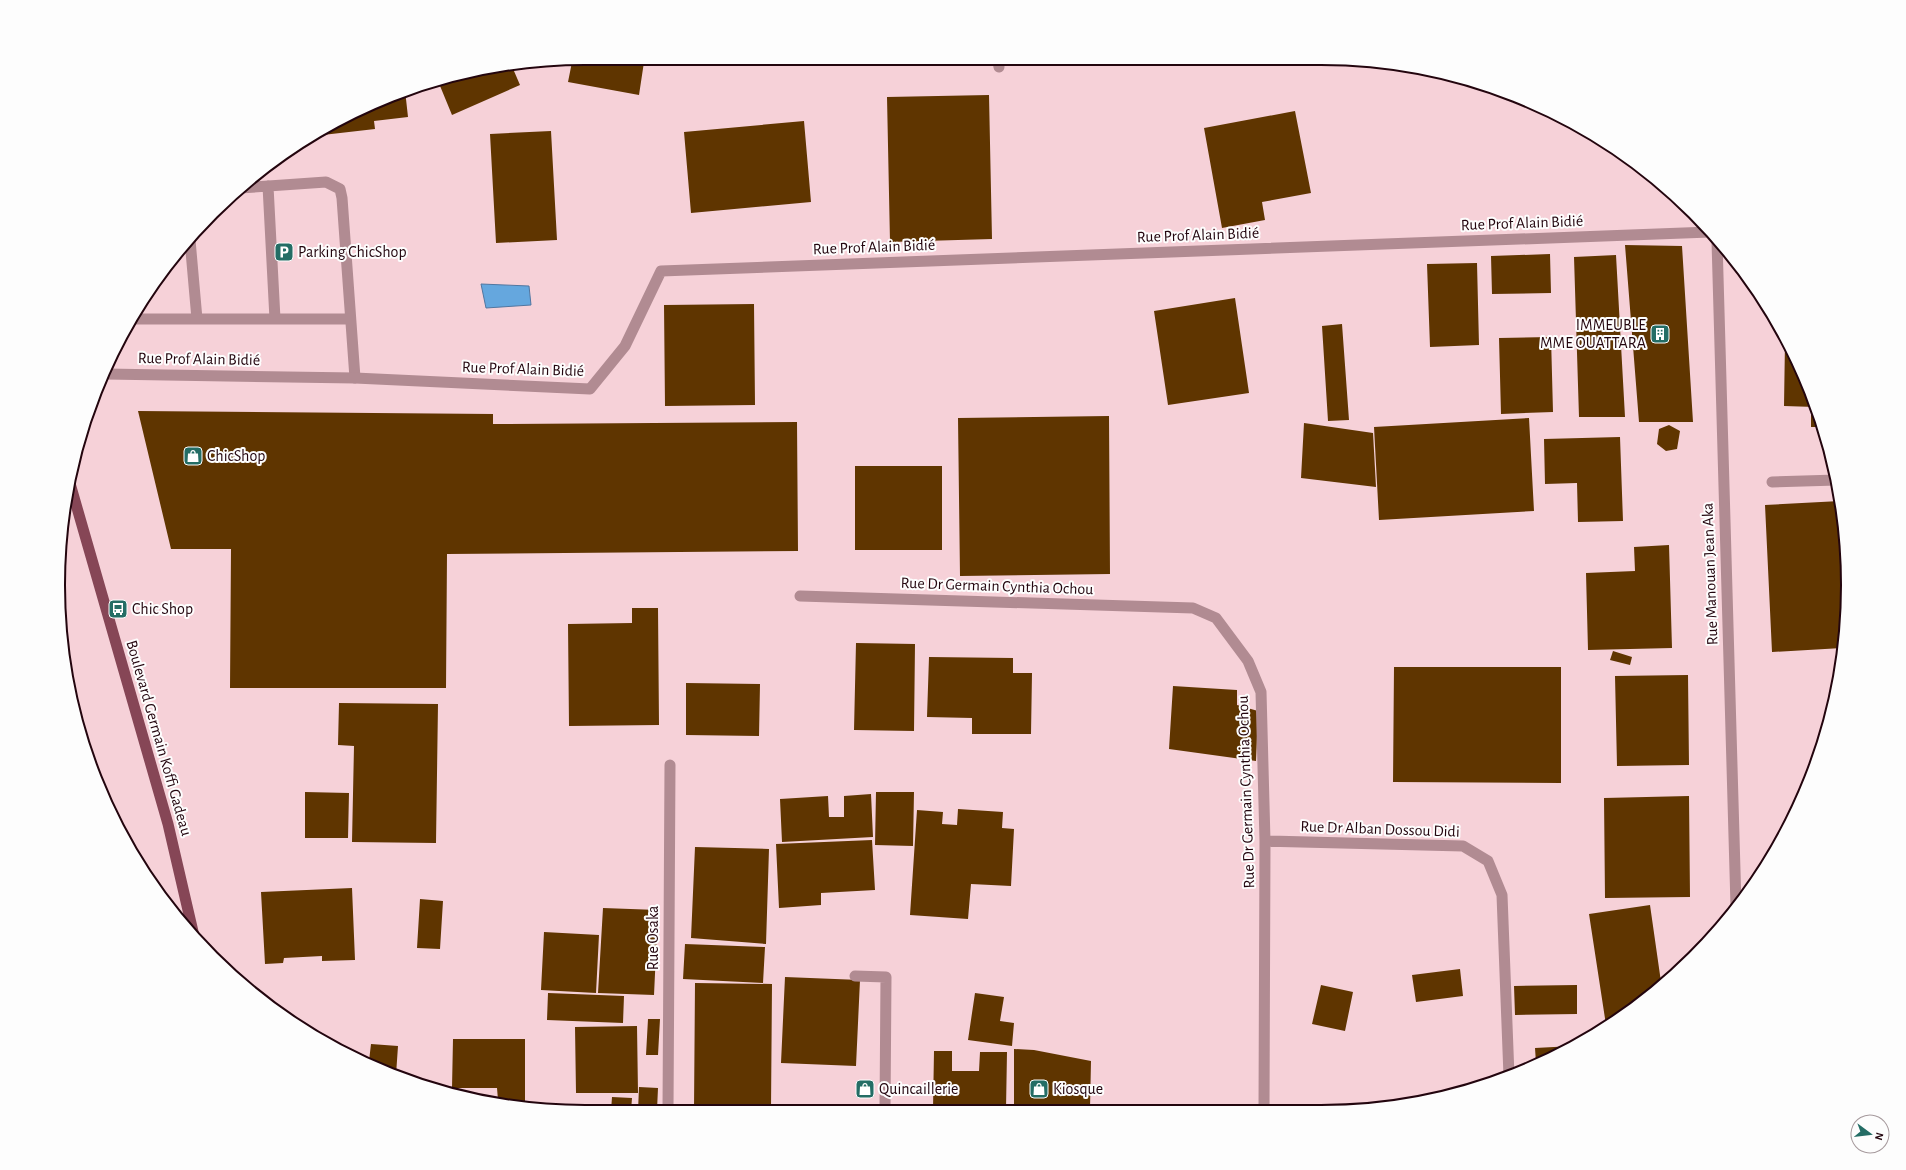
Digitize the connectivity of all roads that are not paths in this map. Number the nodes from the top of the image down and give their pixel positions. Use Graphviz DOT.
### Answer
graph roads {
  1 [pos="268,186"];
  2 [pos="250,187"];
  3 [pos="1703,232"];
  4 [pos="190,246"];
  5 [pos="1717,248"];
  6 [pos="139,319"];
  7 [pos="196,319"];
  8 [pos="275,319"];
  9 [pos="350,319"];
  10 [pos="110,374"];
  11 [pos="355,378"];
  12 [pos="1830,480"];
  13 [pos="1772,482"];
  14 [pos="73,494"];
  15 [pos="800,596"];
  16 [pos="670,765"];
  17 [pos="1265,840"];
  18 [pos="1736,899"];
  19 [pos="191,925"];
  20 [pos="855,976"];
  21 [pos="1508,1070"];
  22 [pos="668,1105"];
  23 [pos="886,1105"];
  24 [pos="1264,1105"];
  1 -- 2 [label="street"];
  1 -- 8 [label="street"];
  1 -- 9 [label="street"];
  3 -- 11 [label="street, Rue Prof Alain Bidié"];
  4 -- 7 [label="street"];
  5 -- 18 [label="street, Rue Manouan Jean Aka"];
  6 -- 7 [label="street"];
  7 -- 8 [label="street"];
  8 -- 9 [label="street"];
  9 -- 11 [label="street"];
  10 -- 11 [label="street, Rue Prof Alain Bidié"];
  12 -- 13 [label="street"];
  14 -- 19 [label="main road, Boulevard Germain Koffi Gadeau"];
  15 -- 17 [label="street, Rue Dr Germain Cynthia Ochou"];
  16 -- 22 [label="street, Rue Osaka"];
  17 -- 21 [label="street, Rue Dr Alban Dossou Didi"];
  17 -- 24 [label="street, Rue Dr Germain Cynthia Ochou"];
  20 -- 23 [label="street"];
}
